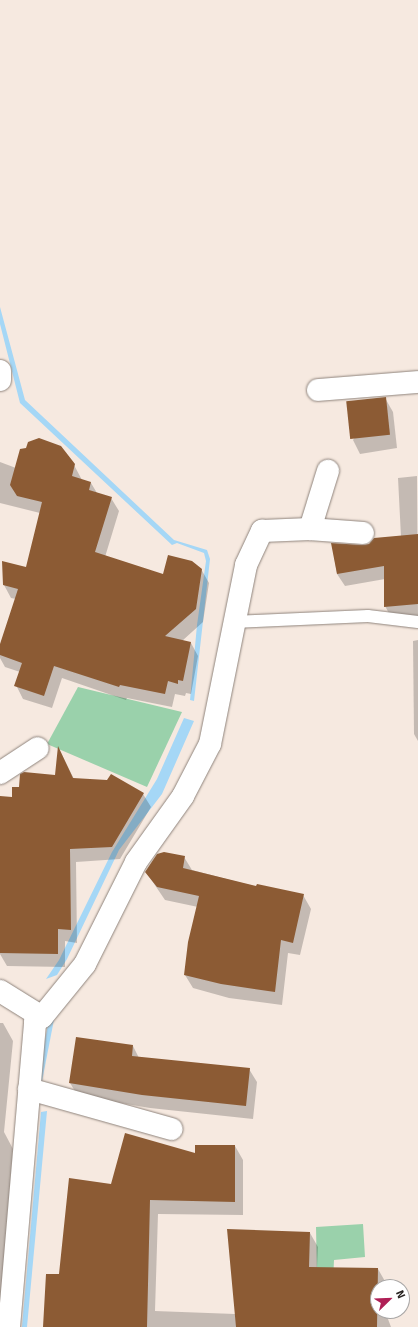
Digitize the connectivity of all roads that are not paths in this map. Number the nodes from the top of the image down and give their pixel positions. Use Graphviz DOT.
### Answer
graph roads {
  1 [pos="0,372"];
  2 [pos="0,380"];
  3 [pos="418,382"];
  4 [pos="318,390"];
  5 [pos="328,471"];
  6 [pos="310,529"];
  7 [pos="363,532"];
  8 [pos="233,622"];
  9 [pos="418,622"];
  10 [pos="38,748"];
  11 [pos="0,773"];
  12 [pos="0,991"];
  13 [pos="42,1017"];
  14 [pos="29,1090"];
  15 [pos="171,1130"];
  16 [pos="9,1327"];
  1 -- 2 [label="street"];
  3 -- 4 [label="street"];
  5 -- 6 [label="street"];
  6 -- 7 [label="street"];
  6 -- 8 [label="street"];
  8 -- 9 [label="lane"];
  8 -- 13 [label="street"];
  10 -- 11 [label="street"];
  12 -- 13 [label="street"];
  13 -- 14 [label="street"];
  14 -- 15 [label="street"];
  14 -- 16 [label="street"];
}
